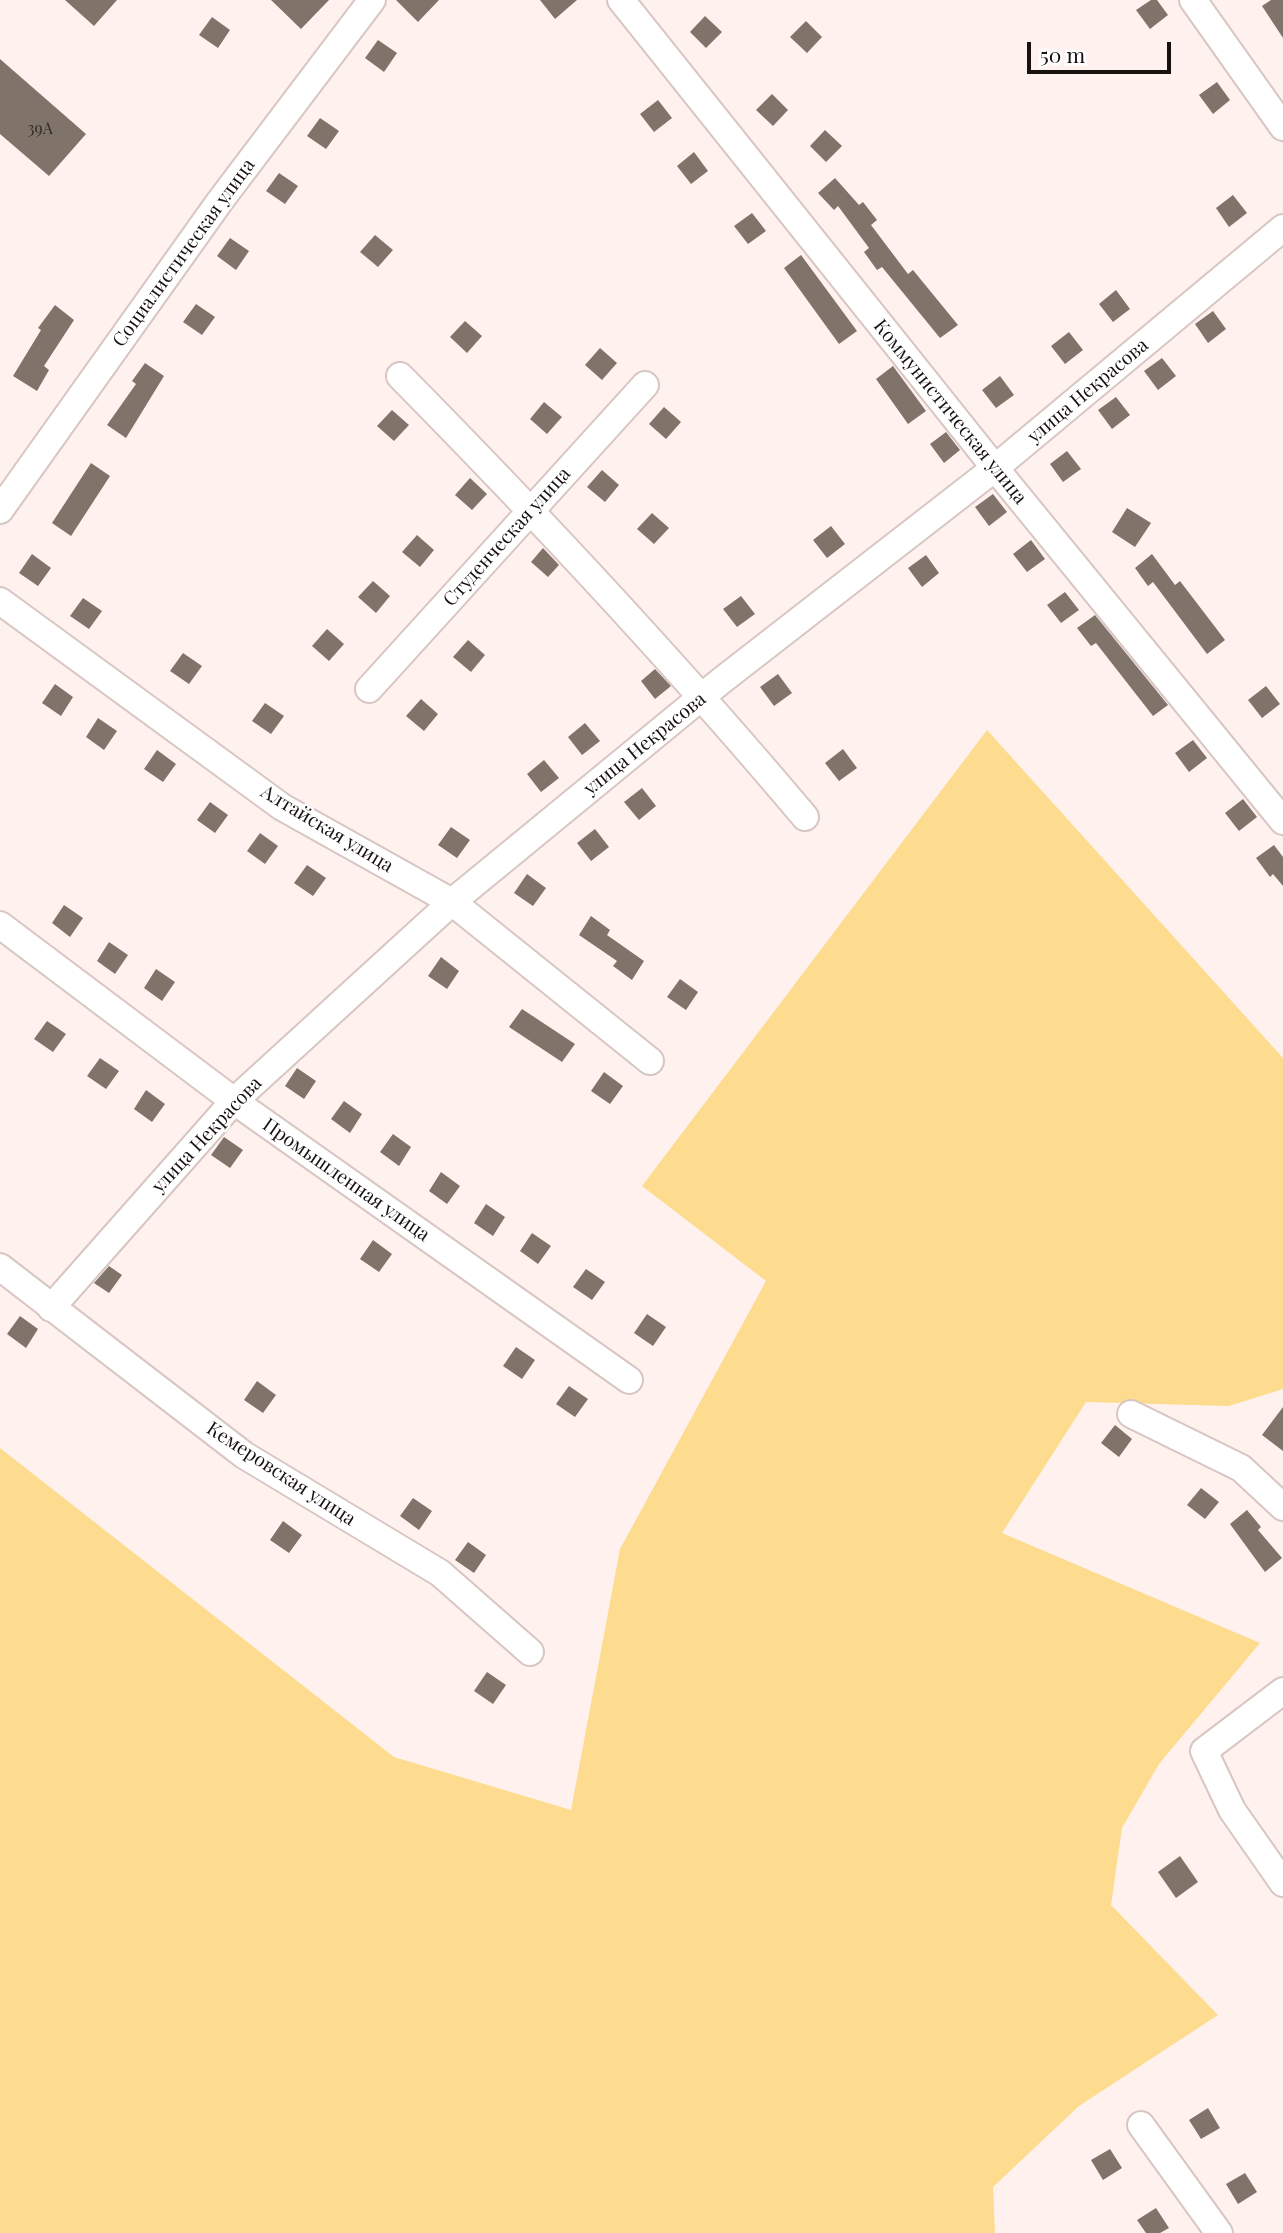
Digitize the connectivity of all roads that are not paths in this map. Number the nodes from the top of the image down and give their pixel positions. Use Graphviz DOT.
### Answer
graph roads {
  1 [pos="372,0"];
  2 [pos="621,0"];
  3 [pos="1193,0"];
  4 [pos="1283,127"];
  5 [pos="1283,228"];
  6 [pos="400,376"];
  7 [pos="645,385"];
  8 [pos="995,468"];
  9 [pos="0,510"];
  10 [pos="533,510"];
  11 [pos="0,601"];
  12 [pos="369,689"];
  13 [pos="703,696"];
  14 [pos="805,817"];
  15 [pos="1283,821"];
  16 [pos="452,902"];
  17 [pos="0,925"];
  18 [pos="650,1061"];
  19 [pos="234,1101"];
  20 [pos="0,1267"];
  21 [pos="51,1308"];
  22 [pos="629,1380"];
  23 [pos="1131,1414"];
  24 [pos="1283,1507"];
  25 [pos="530,1652"];
  26 [pos="1283,1691"];
  27 [pos="1283,1882"];
  28 [pos="1141,2125"];
  29 [pos="1219,2233"];
  1 -- 9 [label="street, Социалистическая улица"];
  2 -- 8 [label="street, Коммунистическая улица"];
  3 -- 4 [label="street"];
  5 -- 8 [label="street, улица Некрасова"];
  6 -- 10 [label="street"];
  7 -- 10 [label="street, Студенческая улица"];
  8 -- 13 [label="street, улица Некрасова"];
  8 -- 15 [label="street, Коммунистическая улица"];
  10 -- 12 [label="street, Студенческая улица"];
  10 -- 13 [label="street"];
  11 -- 16 [label="street, Алтайская улица"];
  13 -- 14 [label="street"];
  13 -- 16 [label="street, улица Некрасова"];
  16 -- 18 [label="street, Алтайская улица"];
  16 -- 19 [label="street, улица Некрасова"];
  17 -- 19 [label="street, Промышленная улица"];
  19 -- 21 [label="street, улица Некрасова"];
  19 -- 22 [label="street, Промышленная улица"];
  20 -- 21 [label="street, Кемеровская улица"];
  21 -- 25 [label="street, Кемеровская улица"];
  23 -- 24 [label="street"];
  26 -- 27 [label="street"];
  28 -- 29 [label="street"];
}
